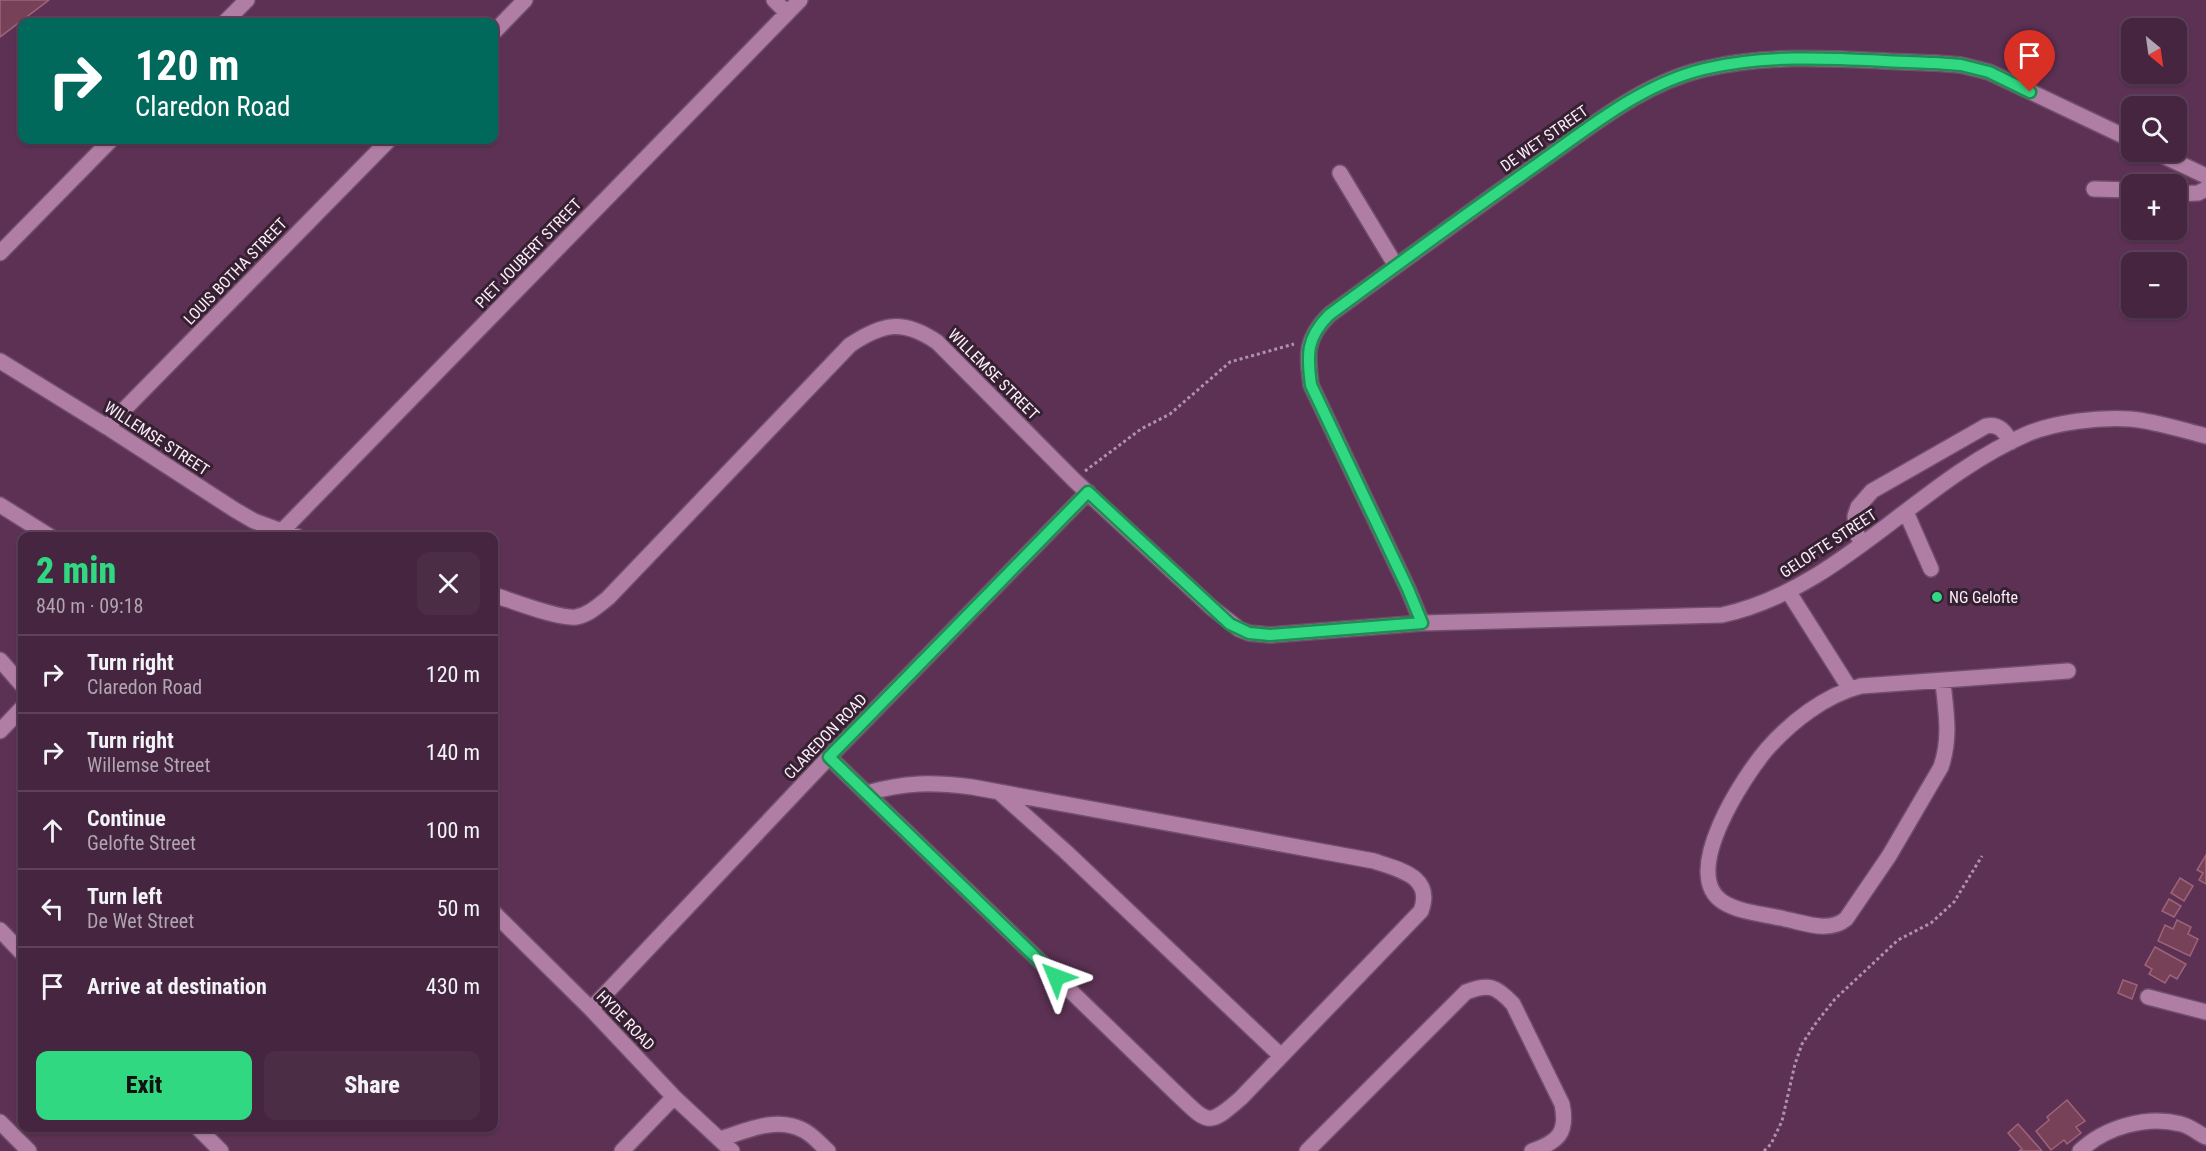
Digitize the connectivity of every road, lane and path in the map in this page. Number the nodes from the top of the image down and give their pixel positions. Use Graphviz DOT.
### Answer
graph roads {
  1 [pos="247,0"];
  2 [pos="525,0"];
  3 [pos="774,0"];
  4 [pos="800,0"];
  5 [pos="787,13"];
  6 [pos="229,18"];
  7 [pos="498,28"];
  8 [pos="2121,135"];
  9 [pos="107,144"];
  10 [pos="385,144"];
  11 [pos="2176,162"];
  12 [pos="1340,173"];
  13 [pos="2206,176"];
  14 [pos="2094,189"];
  15 [pos="2206,189"];
  16 [pos="2121,190"];
  17 [pos="2187,194"];
  18 [pos="0,253"];
  19 [pos="1396,266"];
  20 [pos="1311,339"];
  21 [pos="0,361"];
  22 [pos="107,427"];
  23 [pos="2206,436"];
  24 [pos="2011,442"];
  25 [pos="1074,480"];
  26 [pos="1088,492"];
  27 [pos="0,505"];
  28 [pos="1906,512"];
  29 [pos="43,532"];
  30 [pos="281,532"];
  31 [pos="1862,544"];
  32 [pos="1931,569"];
  33 [pos="1788,591"];
  34 [pos="498,597"];
  35 [pos="1422,623"];
  36 [pos="1299,633"];
  37 [pos="0,660"];
  38 [pos="2068,671"];
  39 [pos="18,680"];
  40 [pos="1943,682"];
  41 [pos="1850,689"];
  42 [pos="18,712"];
  43 [pos="0,731"];
  44 [pos="829,757"];
  45 [pos="867,793"];
  46 [pos="999,794"];
  47 [pos="1982,856"];
  48 [pos="498,917"];
  49 [pos="0,930"];
  50 [pos="18,949"];
  51 [pos="2148,997"];
  52 [pos="591,1009"];
  53 [pos="2206,1012"];
  54 [pos="1281,1056"];
  55 [pos="674,1097"];
  56 [pos="0,1122"];
  57 [pos="202,1132"];
  58 [pos="2206,1137"];
  59 [pos="720,1139"];
  60 [pos="29,1151"];
  61 [pos="221,1151"];
  62 [pos="622,1151"];
  63 [pos="732,1151"];
  64 [pos="828,1151"];
  65 [pos="1307,1151"];
  66 [pos="1532,1151"];
  67 [pos="1764,1151"];
  68 [pos="2080,1151"];
  1 -- 6 [label="street"];
  2 -- 7 [label="street"];
  3 -- 5 [label="street"];
  4 -- 5 [label="street, PIET JOUBERT STREET"];
  5 -- 30 [label="street, PIET JOUBERT STREET"];
  8 -- 19 [label="street, DE WET STREET"];
  9 -- 18 [label="street"];
  10 -- 22 [label="street, LOUIS BOTHA STREET"];
  11 -- 13 [label="street"];
  12 -- 19 [label="street"];
  14 -- 16 [label="street"];
  15 -- 17 [label="street"];
  19 -- 20 [label="street, DE WET STREET"];
  20 -- 25 [label="path"];
  20 -- 35 [label="street"];
  21 -- 22 [label="street, WILLEMSE STREET"];
  22 -- 30 [label="street, WILLEMSE STREET"];
  23 -- 24 [label="street, GELOFTE STREET"];
  24 -- 28 [label="street, GELOFTE STREET"];
  24 -- 31 [label="street"];
  25 -- 26 [label="street, WILLEMSE STREET"];
  25 -- 34 [label="street, WILLEMSE STREET"];
  26 -- 36 [label="street, WILLEMSE STREET"];
  26 -- 44 [label="street, CLAREDON ROAD"];
  27 -- 29 [label="street"];
  28 -- 31 [label="street, GELOFTE STREET"];
  28 -- 32 [label="street"];
  31 -- 33 [label="street, GELOFTE STREET"];
  33 -- 35 [label="street, GELOFTE STREET"];
  33 -- 41 [label="street"];
  35 -- 36 [label="street, GELOFTE STREET"];
  37 -- 39 [label="street"];
  38 -- 40 [label="street"];
  40 -- 41 [label="street"];
  40 -- 41 [label="street"];
  42 -- 43 [label="street"];
  44 -- 45 [label="street"];
  44 -- 52 [label="street, CLAREDON ROAD"];
  45 -- 46 [label="street"];
  45 -- 54 [label="street"];
  46 -- 54 [label="street"];
  46 -- 54 [label="street"];
  47 -- 67 [label="path"];
  48 -- 52 [label="street, HYDE ROAD"];
  49 -- 50 [label="street"];
  51 -- 53 [label="street"];
  52 -- 55 [label="street, HYDE ROAD"];
  55 -- 59 [label="street, HYDE ROAD"];
  55 -- 62 [label="street"];
  56 -- 60 [label="street"];
  57 -- 61 [label="street"];
  58 -- 68 [label="street"];
  59 -- 63 [label="street, HYDE ROAD"];
  59 -- 64 [label="street"];
  65 -- 66 [label="street"];
}
